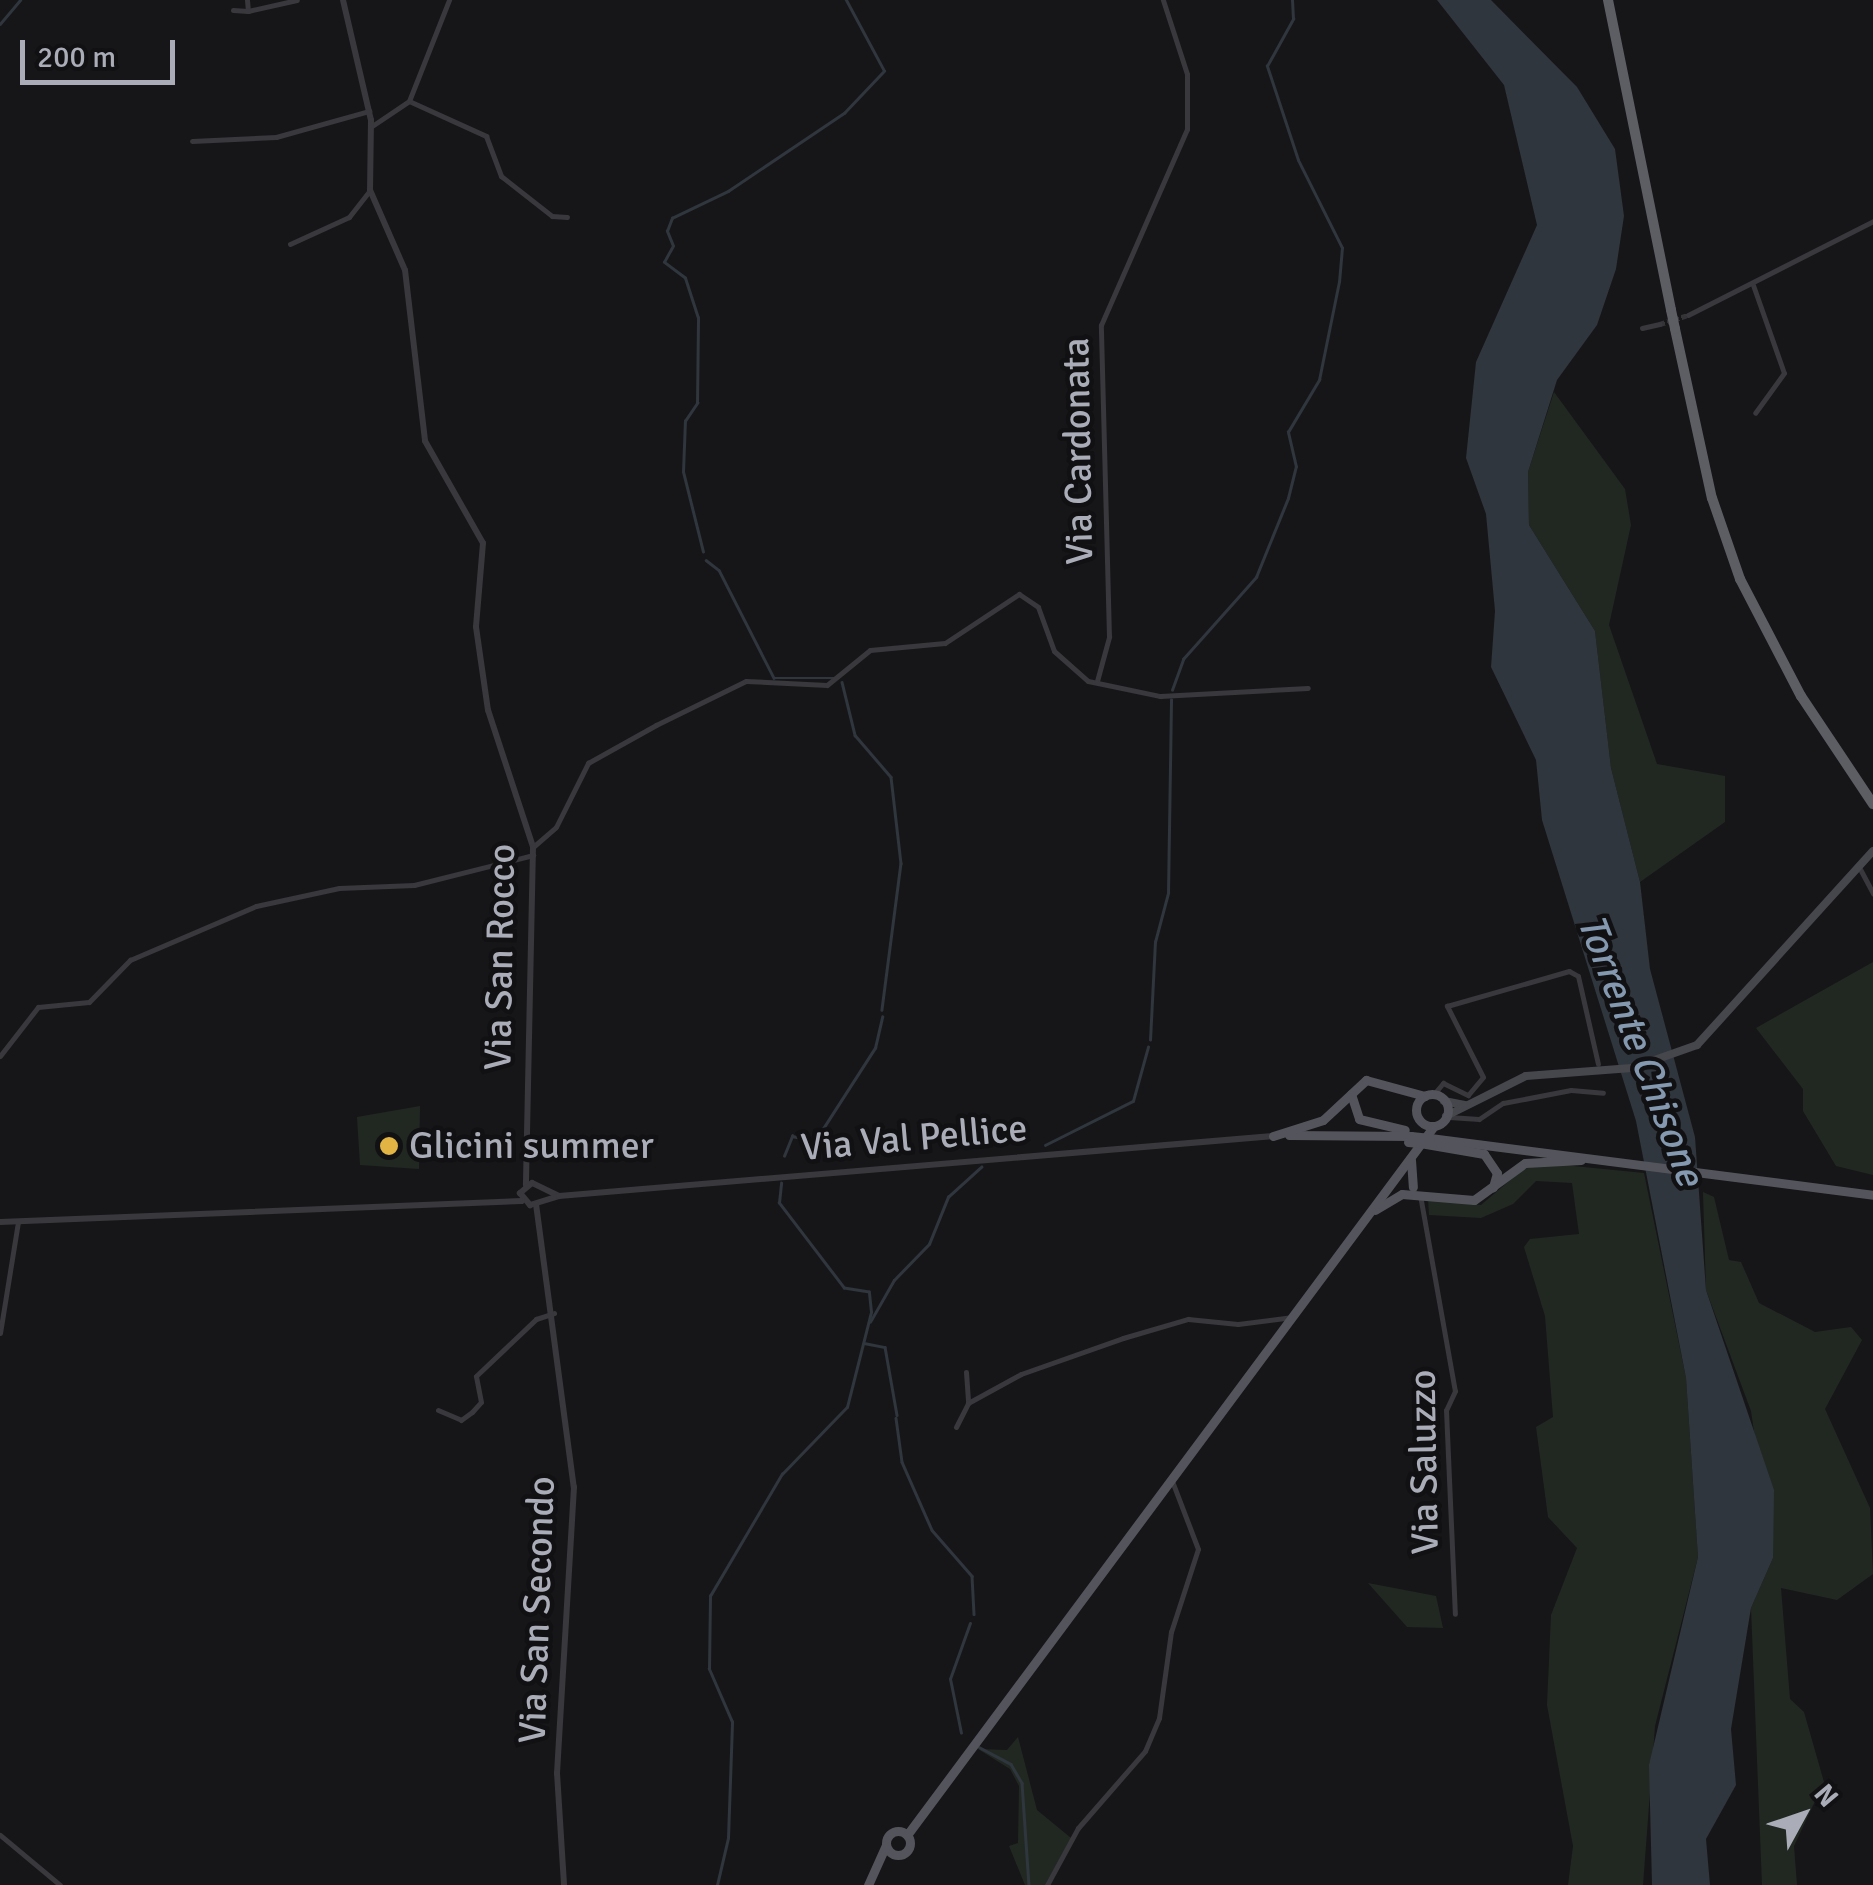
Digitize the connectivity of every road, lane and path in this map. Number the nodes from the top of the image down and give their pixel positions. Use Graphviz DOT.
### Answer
graph roads {
  1 [pos="246,0"];
  2 [pos="297,0"];
  3 [pos="342,0"];
  4 [pos="449,0"];
  5 [pos="1163,0"];
  6 [pos="1611,0"];
  7 [pos="233,10"];
  8 [pos="248,11"];
  9 [pos="409,101"];
  10 [pos="369,111"];
  11 [pos="372,126"];
  12 [pos="192,142"];
  13 [pos="370,190"];
  14 [pos="567,217"];
  15 [pos="1873,222"];
  16 [pos="290,244"];
  17 [pos="1753,286"];
  18 [pos="1688,315"];
  19 [pos="1660,324"];
  20 [pos="1677,327"];
  21 [pos="1642,328"];
  22 [pos="1755,413"];
  23 [pos="1097,681"];
  24 [pos="1308,688"];
  25 [pos="1873,795"];
  26 [pos="1873,804"];
  27 [pos="1873,850"];
  28 [pos="533,851"];
  29 [pos="1859,867"];
  30 [pos="1873,894"];
  31 [pos="0,1056"];
  32 [pos="1601,1068"];
  33 [pos="1402,1091"];
  34 [pos="1352,1092"];
  35 [pos="1603,1093"];
  36 [pos="1429,1095"];
  37 [pos="1444,1101"];
  38 [pos="1465,1105"];
  39 [pos="1418,1115"];
  40 [pos="1446,1116"];
  41 [pos="1273,1136"];
  42 [pos="1410,1136"];
  43 [pos="1429,1137"];
  44 [pos="1412,1155"];
  45 [pos="1601,1158"];
  46 [pos="528,1165"];
  47 [pos="1390,1181"];
  48 [pos="524,1186"];
  49 [pos="1416,1190"];
  50 [pos="1490,1192"];
  51 [pos="1402,1194"];
  52 [pos="1873,1195"];
  53 [pos="502,1196"];
  54 [pos="534,1197"];
  55 [pos="18,1221"];
  56 [pos="0,1222"];
  57 [pos="1350,1239"];
  58 [pos="554,1313"];
  59 [pos="1,1316"];
  60 [pos="1293,1317"];
  61 [pos="0,1333"];
  62 [pos="966,1372"];
  63 [pos="968,1403"];
  64 [pos="438,1410"];
  65 [pos="956,1427"];
  66 [pos="1172,1481"];
  67 [pos="1455,1614"];
  68 [pos="902,1833"];
  69 [pos="0,1835"];
  70 [pos="886,1846"];
  71 [pos="902,1854"];
  72 [pos="877,1871"];
  73 [pos="60,1885"];
  74 [pos="564,1885"];
  75 [pos="868,1885"];
  76 [pos="1047,1885"];
  1 -- 8 [label="street"];
  2 -- 8 [label="street"];
  3 -- 10 [label="street, Via San Rocco"];
  4 -- 9 [label="street"];
  5 -- 23 [label="street, Via Cardonata"];
  6 -- 20 [label="highway, bridge"];
  7 -- 8 [label="street"];
  9 -- 11 [label="street"];
  9 -- 14 [label="street"];
  10 -- 11 [label="street, Via San Rocco"];
  10 -- 12 [label="street"];
  11 -- 13 [label="street, Via San Rocco"];
  13 -- 16 [label="street"];
  13 -- 28 [label="street, Via San Rocco"];
  15 -- 17 [label="street"];
  17 -- 18 [label="street"];
  17 -- 22 [label="street"];
  19 -- 21 [label="street"];
  20 -- 25 [label="highway"];
  20 -- 26 [label="highway"];
  23 -- 24 [label="street"];
  23 -- 28 [label="street"];
  27 -- 29 [label="main road"];
  28 -- 31 [label="street"];
  28 -- 46 [label="street, Via San Rocco"];
  29 -- 30 [label="street"];
  29 -- 32 [label="main road"];
  32 -- 36 [label="street"];
  32 -- 38 [label="main road"];
  33 -- 34 [label="main road"];
  33 -- 36 [label="main road"];
  33 -- 39 [label="main road"];
  34 -- 41 [label="main road"];
  34 -- 42 [label="main road"];
  35 -- 40 [label="street"];
  36 -- 37 [label="main road"];
  36 -- 39 [label="main road"];
  37 -- 38 [label="main road"];
  37 -- 40 [label="main road"];
  38 -- 40 [label="main road"];
  39 -- 43 [label="main road"];
  39 -- 43 [label="main road"];
  40 -- 43 [label="main road"];
  41 -- 42 [label="main road"];
  41 -- 54 [label="street, Via Val Pellice"];
  42 -- 43 [label="main road, bridge"];
  43 -- 44 [label="main road"];
  43 -- 45 [label="main road"];
  43 -- 50 [label="main road"];
  44 -- 47 [label="main road"];
  44 -- 49 [label="main road"];
  45 -- 50 [label="main road"];
  45 -- 52 [label="main road"];
  46 -- 48 [label="street, Via San Rocco"];
  46 -- 54 [label="street, Via San Rocco"];
  47 -- 49 [label="main road"];
  47 -- 51 [label="main road"];
  47 -- 57 [label="main road"];
  48 -- 53 [label="street"];
  48 -- 54 [label="street"];
  48 -- 54 [label="street, Via San Rocco"];
  49 -- 50 [label="main road"];
  49 -- 51 [label="main road"];
  49 -- 67 [label="street, Via Saluzzo"];
  51 -- 57 [label="main road"];
  53 -- 54 [label="street"];
  53 -- 55 [label="street"];
  54 -- 58 [label="street, Via San Secondo"];
  55 -- 56 [label="street"];
  55 -- 59 [label="street"];
  57 -- 60 [label="main road"];
  58 -- 64 [label="street"];
  58 -- 74 [label="street, Via San Secondo"];
  59 -- 61 [label="street"];
  60 -- 63 [label="street"];
  60 -- 66 [label="main road"];
  62 -- 63 [label="street"];
  63 -- 65 [label="street"];
  66 -- 68 [label="main road"];
  66 -- 76 [label="street"];
  68 -- 70 [label="main road"];
  68 -- 71 [label="main road"];
  69 -- 73 [label="street"];
  70 -- 71 [label="main road"];
  70 -- 72 [label="main road"];
  71 -- 72 [label="main road"];
  72 -- 75 [label="main road"];
}
